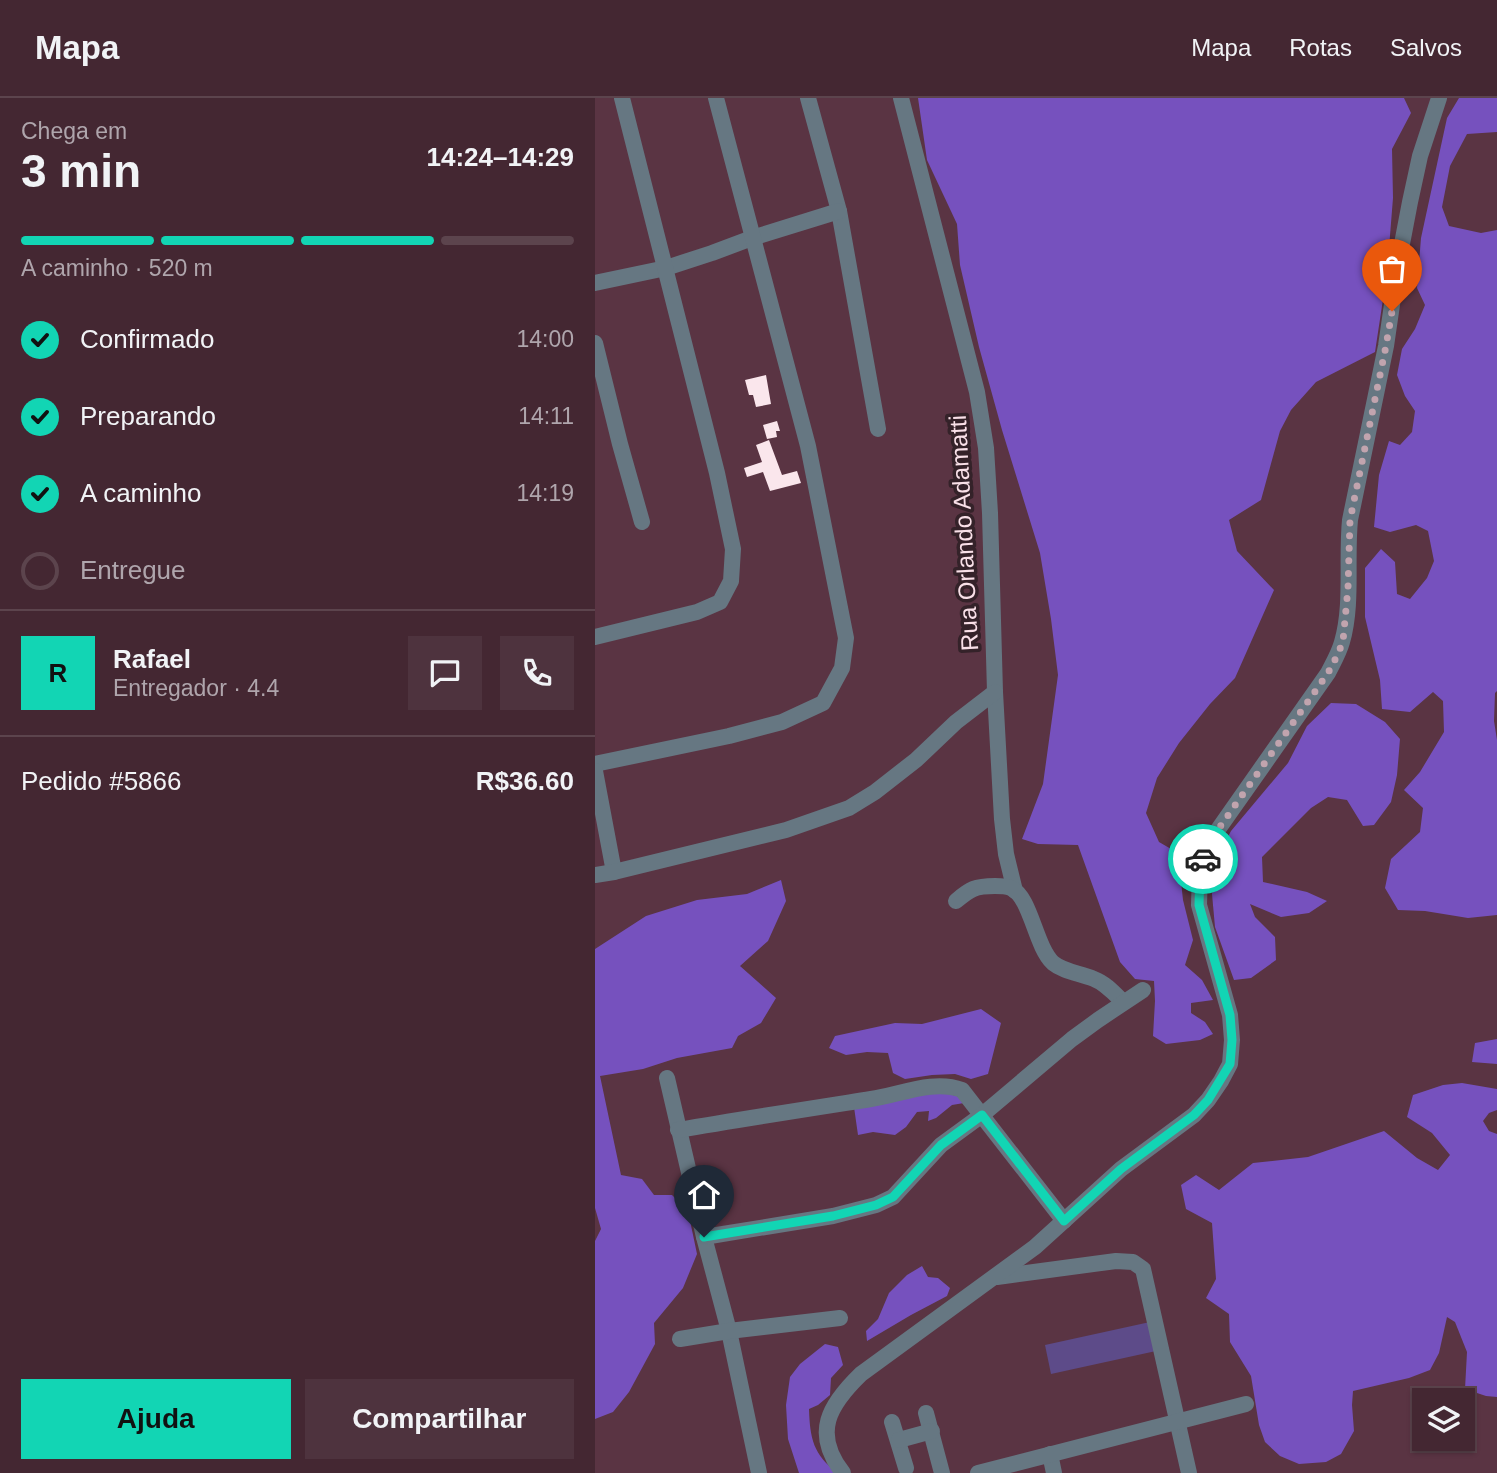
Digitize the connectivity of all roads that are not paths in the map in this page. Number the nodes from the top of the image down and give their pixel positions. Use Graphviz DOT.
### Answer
graph roads {
  1 [pos="622,98"];
  2 [pos="716,98"];
  3 [pos="808,98"];
  4 [pos="901,98"];
  5 [pos="1439,98"];
  6 [pos="839,211"];
  7 [pos="752,237"];
  8 [pos="666,268"];
  9 [pos="595,283"];
  10 [pos="595,343"];
  11 [pos="878,429"];
  12 [pos="642,522"];
  13 [pos="595,637"];
  14 [pos="995,692"];
  15 [pos="595,764"];
  16 [pos="595,771"];
  17 [pos="614,872"];
  18 [pos="595,875"];
  19 [pos="1015,891"];
  20 [pos="956,901"];
  21 [pos="1143,990"];
  22 [pos="1123,1002"];
  23 [pos="667,1078"];
  24 [pos="982,1115"];
  25 [pos="678,1129"];
  26 [pos="1064,1221"];
  27 [pos="704,1237"];
  28 [pos="993,1277"];
  29 [pos="840,1318"];
  30 [pos="729,1331"];
  31 [pos="680,1339"];
  32 [pos="1246,1404"];
  33 [pos="926,1413"];
  34 [pos="893,1422"];
  35 [pos="1177,1422"];
  36 [pos="932,1432"];
  37 [pos="899,1440"];
  38 [pos="1051,1454"];
  39 [pos="906,1468"];
  40 [pos="759,1473"];
  41 [pos="843,1473"];
  42 [pos="942,1473"];
  43 [pos="978,1473"];
  44 [pos="1054,1473"];
  45 [pos="1189,1473"];
  1 -- 8 [label="street"];
  2 -- 7 [label="street"];
  3 -- 6 [label="street"];
  4 -- 14 [label="street, Rua Orlando Adamatti"];
  5 -- 26 [label="street"];
  6 -- 7 [label="street"];
  6 -- 11 [label="street"];
  7 -- 8 [label="street"];
  7 -- 15 [label="street"];
  8 -- 9 [label="street"];
  8 -- 13 [label="street"];
  10 -- 12 [label="street"];
  14 -- 17 [label="street"];
  14 -- 19 [label="street, Rua Orlando Adamatti"];
  16 -- 17 [label="street"];
  17 -- 18 [label="street"];
  19 -- 20 [label="street"];
  19 -- 22 [label="street, Rua Orlando Adamatti"];
  21 -- 22 [label="street"];
  22 -- 24 [label="street"];
  23 -- 25 [label="street"];
  24 -- 25 [label="street"];
  24 -- 26 [label="street"];
  24 -- 27 [label="street"];
  25 -- 27 [label="street"];
  26 -- 28 [label="street"];
  27 -- 30 [label="street"];
  28 -- 35 [label="street"];
  28 -- 41 [label="street"];
  29 -- 30 [label="street"];
  30 -- 31 [label="street"];
  30 -- 40 [label="street"];
  32 -- 35 [label="street"];
  33 -- 36 [label="street"];
  34 -- 37 [label="street"];
  35 -- 38 [label="street"];
  35 -- 45 [label="street"];
  36 -- 37 [label="street"];
  36 -- 42 [label="street"];
  37 -- 39 [label="street"];
  38 -- 43 [label="street"];
  38 -- 44 [label="street"];
}
